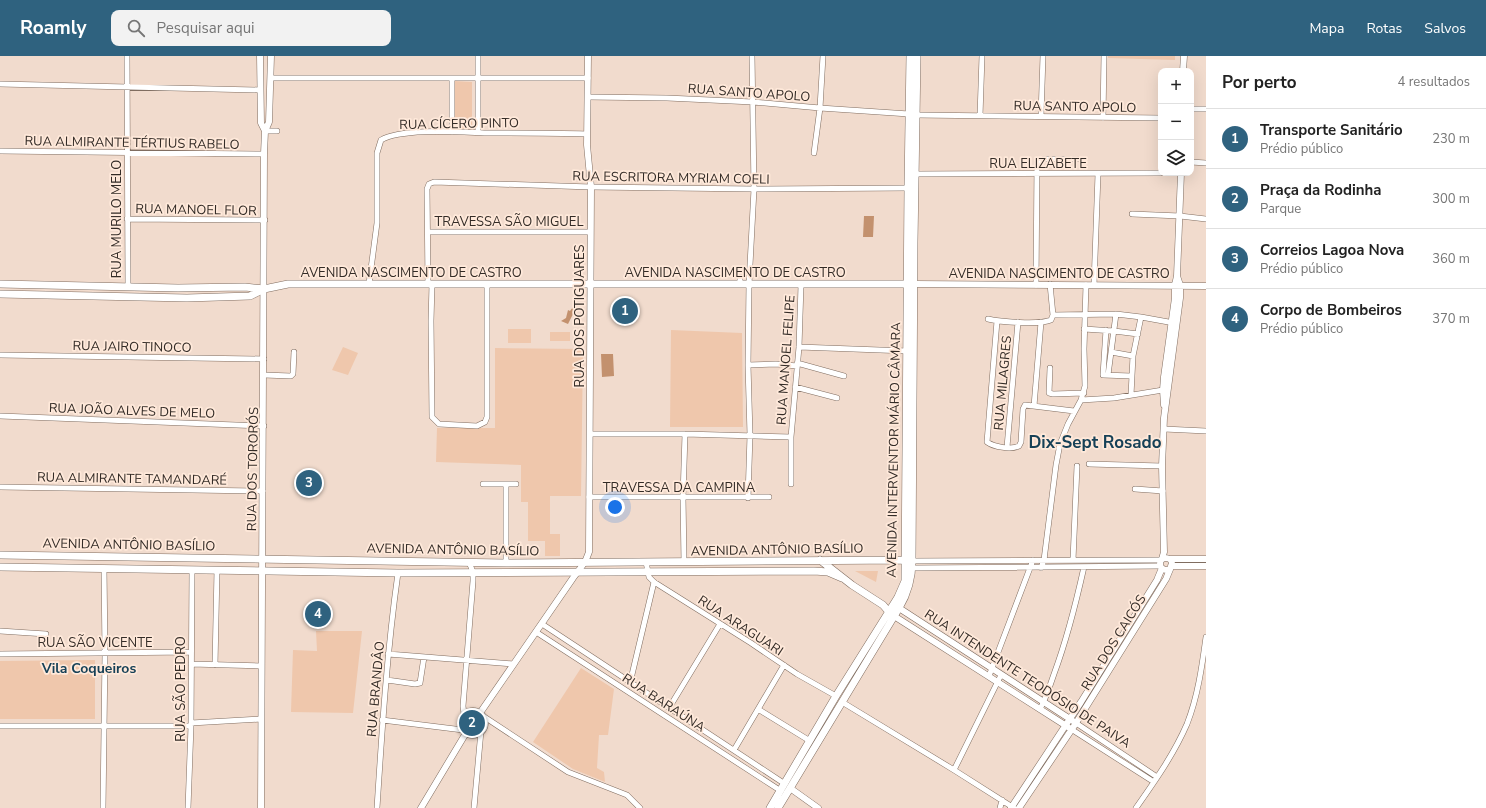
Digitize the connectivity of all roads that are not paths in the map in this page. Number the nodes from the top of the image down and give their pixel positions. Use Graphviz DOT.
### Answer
graph roads {
  1 [pos="127,56"];
  2 [pos="260,56"];
  3 [pos="272,56"];
  4 [pos="478,56"];
  5 [pos="588,56"];
  6 [pos="752,56"];
  7 [pos="823,56"];
  8 [pos="910,56"];
  9 [pos="917,56"];
  10 [pos="982,56"];
  11 [pos="1043,56"];
  12 [pos="1104,56"];
  13 [pos="1181,56"];
  14 [pos="1184,56"];
  15 [pos="1183,64"];
  16 [pos="271,67"];
  17 [pos="260,68"];
  18 [pos="1183,68"];
  19 [pos="271,78"];
  20 [pos="452,78"];
  21 [pos="478,78"];
  22 [pos="588,78"];
  23 [pos="0,84"];
  24 [pos="127,88"];
  25 [pos="260,90"];
  26 [pos="588,97"];
  27 [pos="753,102"];
  28 [pos="820,108"];
  29 [pos="1194,109"];
  30 [pos="1206,109"];
  31 [pos="913,115"];
  32 [pos="980,116"];
  33 [pos="1041,116"];
  34 [pos="1103,118"];
  35 [pos="1158,118"];
  36 [pos="277,130"];
  37 [pos="265,131"];
  38 [pos="452,132"];
  39 [pos="478,132"];
  40 [pos="587,134"];
  41 [pos="0,151"];
  42 [pos="127,153"];
  43 [pos="814,153"];
  44 [pos="264,154"];
  45 [pos="1077,159"];
  46 [pos="1194,162"];
  47 [pos="1206,163"];
  48 [pos="1158,173"];
  49 [pos="916,174"];
  50 [pos="1036,174"];
  51 [pos="1098,174"];
  52 [pos="1182,176"];
  53 [pos="591,187"];
  54 [pos="908,188"];
  55 [pos="754,189"];
  56 [pos="1132,214"];
  57 [pos="1180,216"];
  58 [pos="127,219"];
  59 [pos="1206,219"];
  60 [pos="265,220"];
  61 [pos="428,232"];
  62 [pos="590,232"];
  63 [pos="0,284"];
  64 [pos="369,284"];
  65 [pos="430,284"];
  66 [pos="487,284"];
  67 [pos="591,284"];
  68 [pos="749,284"];
  69 [pos="907,284"];
  70 [pos="915,284"];
  71 [pos="1050,284"];
  72 [pos="801,285"];
  73 [pos="1036,285"];
  74 [pos="1086,285"];
  75 [pos="1094,285"];
  76 [pos="1177,285"];
  77 [pos="91,286"];
  78 [pos="1206,286"];
  79 [pos="128,287"];
  80 [pos="178,288"];
  81 [pos="264,289"];
  82 [pos="0,294"];
  83 [pos="73,296"];
  84 [pos="187,298"];
  85 [pos="1116,314"];
  86 [pos="1053,315"];
  87 [pos="1086,315"];
  88 [pos="1141,317"];
  89 [pos="988,319"];
  90 [pos="997,321"];
  91 [pos="1018,322"];
  92 [pos="1044,322"];
  93 [pos="1174,323"];
  94 [pos="1084,329"];
  95 [pos="1106,330"];
  96 [pos="1114,331"];
  97 [pos="1138,334"];
  98 [pos="799,347"];
  99 [pos="907,351"];
  100 [pos="294,352"];
  101 [pos="1111,352"];
  102 [pos="0,354"];
  103 [pos="1133,356"];
  104 [pos="264,359"];
  105 [pos="797,364"];
  106 [pos="748,365"];
  107 [pos="1050,368"];
  108 [pos="264,375"];
  109 [pos="1108,375"];
  110 [pos="844,376"];
  111 [pos="1131,376"];
  112 [pos="795,387"];
  113 [pos="1163,390"];
  114 [pos="1084,393"];
  115 [pos="1131,395"];
  116 [pos="837,398"];
  117 [pos="1081,400"];
  118 [pos="1034,406"];
  119 [pos="1165,408"];
  120 [pos="1074,411"];
  121 [pos="0,416"];
  122 [pos="264,426"];
  123 [pos="1164,429"];
  124 [pos="1206,431"];
  125 [pos="590,434"];
  126 [pos="685,434"];
  127 [pos="750,435"];
  128 [pos="790,437"];
  129 [pos="1007,447"];
  130 [pos="913,458"];
  131 [pos="1088,464"];
  132 [pos="1077,466"];
  133 [pos="1162,466"];
  134 [pos="483,484"];
  135 [pos="506,484"];
  136 [pos="516,484"];
  137 [pos="791,484"];
  138 [pos="0,487"];
  139 [pos="1135,489"];
  140 [pos="263,491"];
  141 [pos="1163,491"];
  142 [pos="683,497"];
  143 [pos="589,498"];
  144 [pos="748,498"];
  145 [pos="769,498"];
  146 [pos="0,555"];
  147 [pos="63,555"];
  148 [pos="262,558"];
  149 [pos="1206,559"];
  150 [pos="820,560"];
  151 [pos="1033,560"];
  152 [pos="1044,560"];
  153 [pos="1073,560"];
  154 [pos="469,562"];
  155 [pos="585,562"];
  156 [pos="646,562"];
  157 [pos="684,562"];
  158 [pos="1164,562"];
  159 [pos="506,563"];
  160 [pos="910,563"];
  161 [pos="1206,566"];
  162 [pos="0,567"];
  163 [pos="72,567"];
  164 [pos="1084,567"];
  165 [pos="1171,567"];
  166 [pos="104,568"];
  167 [pos="1030,568"];
  168 [pos="1041,568"];
  169 [pos="192,570"];
  170 [pos="217,570"];
  171 [pos="262,570"];
  172 [pos="473,572"];
  173 [pos="577,572"];
  174 [pos="647,572"];
  175 [pos="398,573"];
  176 [pos="842,578"];
  177 [pos="654,582"];
  178 [pos="883,605"];
  179 [pos="896,607"];
  180 [pos="892,614"];
  181 [pos="542,624"];
  182 [pos="720,624"];
  183 [pos="0,631"];
  184 [pos="536,632"];
  185 [pos="46,634"];
  186 [pos="1206,637"];
  187 [pos="191,652"];
  188 [pos="0,654"];
  189 [pos="105,654"];
  190 [pos="388,654"];
  191 [pos="970,655"];
  192 [pos="424,657"];
  193 [pos="466,661"];
  194 [pos="966,662"];
  195 [pos="191,664"];
  196 [pos="215,664"];
  197 [pos="514,664"];
  198 [pos="784,665"];
  199 [pos="261,666"];
  200 [pos="992,669"];
  201 [pos="1001,675"];
  202 [pos="989,676"];
  203 [pos="386,680"];
  204 [pos="997,682"];
  205 [pos="630,683"];
  206 [pos="836,696"];
  207 [pos="842,702"];
  208 [pos="1044,702"];
  209 [pos="1084,703"];
  210 [pos="669,708"];
  211 [pos="758,709"];
  212 [pos="1040,709"];
  213 [pos="464,714"];
  214 [pos="482,714"];
  215 [pos="261,719"];
  216 [pos="1069,719"];
  217 [pos="382,720"];
  218 [pos="1076,723"];
  219 [pos="191,724"];
  220 [pos="1065,725"];
  221 [pos="0,726"];
  222 [pos="105,726"];
  223 [pos="700,728"];
  224 [pos="1071,729"];
  225 [pos="464,731"];
  226 [pos="481,731"];
  227 [pos="695,736"];
  228 [pos="810,741"];
  229 [pos="734,750"];
  230 [pos="954,770"];
  231 [pos="1158,777"];
  232 [pos="1154,782"];
  233 [pos="788,786"];
  234 [pos="781,791"];
  235 [pos="1002,800"];
  236 [pos="1012,807"];
  237 [pos="102,808"];
  238 [pos="188,808"];
  239 [pos="261,808"];
  240 [pos="377,808"];
  241 [pos="421,808"];
  242 [pos="474,808"];
  243 [pos="640,808"];
  244 [pos="770,808"];
  245 [pos="778,808"];
  246 [pos="818,808"];
  247 [pos="1000,808"];
  248 [pos="1019,808"];
  249 [pos="1136,808"];
  1 -- 24 [label="street, RUA MURILO MELO"];
  2 -- 17 [label="street, RUA DOS TORORÓS"];
  3 -- 16 [label="street, RUA DOS TORORÓS"];
  4 -- 21 [label="street"];
  5 -- 22 [label="street, RUA DOS POTIGUARES"];
  6 -- 27 [label="street"];
  7 -- 28 [label="street"];
  8 -- 31 [label="main road, AVENIDA INTERVENTOR MÁRIO CÂMARA"];
  9 -- 31 [label="main road, AVENIDA INTERVENTOR MÁRIO CÂMARA"];
  10 -- 32 [label="street"];
  11 -- 33 [label="street"];
  12 -- 34 [label="street"];
  13 -- 15 [label="street"];
  14 -- 15 [label="street"];
  15 -- 18 [label="street"];
  16 -- 17 [label="street"];
  16 -- 19 [label="street, RUA DOS TORORÓS"];
  17 -- 25 [label="street, RUA DOS TORORÓS"];
  19 -- 20 [label="street"];
  19 -- 37 [label="street, RUA DOS TORORÓS"];
  20 -- 21 [label="street"];
  20 -- 38 [label="street"];
  21 -- 22 [label="street"];
  21 -- 39 [label="street"];
  22 -- 26 [label="street, RUA DOS POTIGUARES"];
  23 -- 24 [label="street"];
  24 -- 25 [label="street"];
  24 -- 42 [label="street, RUA MURILO MELO"];
  25 -- 37 [label="street, RUA DOS TORORÓS"];
  26 -- 27 [label="street, RUA SANTO APOLO"];
  26 -- 40 [label="street, RUA DOS POTIGUARES"];
  27 -- 28 [label="street, RUA SANTO APOLO"];
  27 -- 55 [label="street"];
  28 -- 31 [label="street, RUA SANTO APOLO"];
  28 -- 43 [label="street"];
  29 -- 30 [label="street"];
  31 -- 32 [label="street, RUA SANTO APOLO"];
  31 -- 49 [label="main road, AVENIDA INTERVENTOR MÁRIO CÂMARA"];
  31 -- 54 [label="main road, AVENIDA INTERVENTOR MÁRIO CÂMARA"];
  32 -- 33 [label="street, RUA SANTO APOLO"];
  33 -- 34 [label="street, RUA SANTO APOLO"];
  34 -- 35 [label="street, RUA SANTO APOLO"];
  36 -- 37 [label="street"];
  37 -- 44 [label="street, RUA DOS TORORÓS"];
  38 -- 39 [label="street, RUA CÍCERO PINTO"];
  38 -- 64 [label="street, RUA CÍCERO PINTO"];
  39 -- 40 [label="street, RUA CÍCERO PINTO"];
  40 -- 53 [label="street, RUA DOS POTIGUARES"];
  41 -- 42 [label="street, RUA ALMIRANTE TÉRTIUS RABELO"];
  42 -- 44 [label="street, RUA ALMIRANTE TÉRTIUS RABELO"];
  42 -- 58 [label="street, RUA MURILO MELO"];
  44 -- 60 [label="street, RUA DOS TORORÓS"];
  45 -- 50 [label="street"];
  46 -- 47 [label="street"];
  48 -- 51 [label="street, RUA ELIZABETE"];
  49 -- 50 [label="street, RUA ELIZABETE"];
  49 -- 70 [label="main road, AVENIDA INTERVENTOR MÁRIO CÂMARA"];
  50 -- 51 [label="street, RUA ELIZABETE"];
  50 -- 73 [label="street"];
  51 -- 75 [label="street"];
  52 -- 57 [label="street, RUA DOS CAICÓS"];
  53 -- 55 [label="street, RUA ESCRITORA MYRIAM COELI"];
  53 -- 61 [label="street, RUA ESCRITORA MYRIAM COELI"];
  53 -- 62 [label="street, RUA DOS POTIGUARES"];
  54 -- 55 [label="street, RUA ESCRITORA MYRIAM COELI"];
  54 -- 69 [label="main road, AVENIDA INTERVENTOR MÁRIO CÂMARA"];
  55 -- 68 [label="street"];
  56 -- 57 [label="street"];
  57 -- 59 [label="street"];
  57 -- 76 [label="street, RUA DOS CAICÓS"];
  58 -- 60 [label="street, RUA MANOEL FLOR"];
  58 -- 79 [label="street, RUA MURILO MELO"];
  60 -- 81 [label="street, RUA DOS TORORÓS"];
  61 -- 62 [label="street, TRAVESSA SÃO MIGUEL"];
  61 -- 65 [label="street"];
  62 -- 67 [label="street, RUA DOS POTIGUARES"];
  63 -- 77 [label="main road, AVENIDA NASCIMENTO DE CASTRO"];
  64 -- 65 [label="main road, AVENIDA NASCIMENTO DE CASTRO"];
  64 -- 81 [label="main road, AVENIDA NASCIMENTO DE CASTRO"];
  65 -- 66 [label="main road, AVENIDA NASCIMENTO DE CASTRO"];
  65 -- 66 [label="street"];
  66 -- 67 [label="main road, AVENIDA NASCIMENTO DE CASTRO"];
  67 -- 68 [label="main road, AVENIDA NASCIMENTO DE CASTRO"];
  67 -- 125 [label="street, RUA DOS POTIGUARES"];
  68 -- 72 [label="main road, AVENIDA NASCIMENTO DE CASTRO"];
  68 -- 106 [label="street"];
  69 -- 70 [label="main road, AVENIDA NASCIMENTO DE CASTRO"];
  69 -- 72 [label="main road, AVENIDA NASCIMENTO DE CASTRO"];
  69 -- 99 [label="main road, AVENIDA INTERVENTOR MÁRIO CÂMARA"];
  70 -- 73 [label="street, AVENIDA NASCIMENTO DE CASTRO"];
  70 -- 130 [label="main road, AVENIDA INTERVENTOR MÁRIO CÂMARA"];
  71 -- 73 [label="street, AVENIDA NASCIMENTO DE CASTRO"];
  71 -- 74 [label="street, AVENIDA NASCIMENTO DE CASTRO"];
  71 -- 86 [label="street"];
  72 -- 98 [label="street, RUA MANOEL FELIPE"];
  74 -- 75 [label="street, AVENIDA NASCIMENTO DE CASTRO"];
  74 -- 87 [label="street"];
  75 -- 76 [label="street, AVENIDA NASCIMENTO DE CASTRO"];
  76 -- 78 [label="street, AVENIDA NASCIMENTO DE CASTRO"];
  76 -- 93 [label="street, RUA DOS CAICÓS"];
  77 -- 79 [label="main road, AVENIDA NASCIMENTO DE CASTRO"];
  77 -- 83 [label="main road"];
  79 -- 80 [label="main road, AVENIDA NASCIMENTO DE CASTRO"];
  80 -- 81 [label="main road, AVENIDA NASCIMENTO DE CASTRO"];
  80 -- 84 [label="main road"];
  81 -- 84 [label="main road, AVENIDA NASCIMENTO DE CASTRO"];
  81 -- 104 [label="street, RUA DOS TORORÓS"];
  82 -- 83 [label="main road, AVENIDA NASCIMENTO DE CASTRO"];
  83 -- 84 [label="main road, AVENIDA NASCIMENTO DE CASTRO"];
  85 -- 87 [label="street"];
  85 -- 88 [label="street"];
  85 -- 96 [label="street"];
  86 -- 87 [label="street"];
  86 -- 92 [label="street"];
  87 -- 94 [label="street"];
  88 -- 93 [label="street"];
  88 -- 97 [label="street"];
  89 -- 90 [label="street"];
  90 -- 91 [label="street"];
  90 -- 129 [label="street"];
  91 -- 92 [label="street"];
  91 -- 129 [label="street, RUA MILAGRES"];
  92 -- 118 [label="street"];
  93 -- 113 [label="street, RUA DOS CAICÓS"];
  93 -- 119 [label="street, RUA DOS CAICÓS"];
  94 -- 95 [label="street"];
  94 -- 114 [label="street"];
  95 -- 96 [label="street"];
  95 -- 109 [label="street"];
  96 -- 97 [label="street"];
  96 -- 101 [label="street"];
  97 -- 103 [label="street"];
  98 -- 99 [label="street"];
  98 -- 105 [label="street, RUA MANOEL FELIPE"];
  99 -- 130 [label="main road, AVENIDA INTERVENTOR MÁRIO CÂMARA"];
  100 -- 108 [label="street"];
  101 -- 103 [label="street"];
  101 -- 109 [label="street"];
  102 -- 104 [label="street, RUA JAIRO TINOCO"];
  103 -- 111 [label="street"];
  104 -- 108 [label="street, RUA DOS TORORÓS"];
  105 -- 106 [label="street"];
  105 -- 110 [label="street"];
  105 -- 112 [label="street, RUA MANOEL FELIPE"];
  106 -- 127 [label="street"];
  107 -- 114 [label="street"];
  108 -- 122 [label="street, RUA DOS TORORÓS"];
  109 -- 111 [label="street"];
  111 -- 115 [label="street"];
  112 -- 116 [label="street"];
  112 -- 128 [label="street, RUA MANOEL FELIPE"];
  113 -- 115 [label="street"];
  113 -- 119 [label="street, RUA DOS CAICÓS"];
  114 -- 117 [label="street"];
  115 -- 117 [label="street"];
  117 -- 120 [label="street"];
  118 -- 120 [label="street"];
  118 -- 129 [label="street"];
  119 -- 123 [label="street, RUA DOS CAICÓS"];
  120 -- 152 [label="street"];
  121 -- 122 [label="street, RUA JOÃO ALVES DE MELO"];
  122 -- 140 [label="street, RUA DOS TORORÓS"];
  123 -- 124 [label="street"];
  123 -- 133 [label="street, RUA DOS CAICÓS"];
  125 -- 126 [label="street"];
  125 -- 143 [label="street, RUA DOS POTIGUARES"];
  126 -- 127 [label="street"];
  126 -- 142 [label="street"];
  127 -- 128 [label="street"];
  127 -- 144 [label="street"];
  128 -- 137 [label="street, RUA MANOEL FELIPE"];
  130 -- 160 [label="main road, AVENIDA INTERVENTOR MÁRIO CÂMARA"];
  131 -- 133 [label="street"];
  132 -- 153 [label="street"];
  133 -- 141 [label="street, RUA DOS CAICÓS"];
  134 -- 135 [label="street"];
  135 -- 136 [label="street"];
  135 -- 159 [label="street"];
  138 -- 140 [label="street, RUA ALMIRANTE TAMANDARÉ"];
  139 -- 141 [label="street"];
  140 -- 148 [label="street, RUA DOS TORORÓS"];
  141 -- 158 [label="street, RUA DOS CAICÓS"];
  142 -- 143 [label="street, TRAVESSA DA CAMPINA"];
  142 -- 144 [label="street, TRAVESSA DA CAMPINA"];
  142 -- 157 [label="street"];
  143 -- 155 [label="street, RUA DOS POTIGUARES"];
  144 -- 145 [label="street, TRAVESSA DA CAMPINA"];
  146 -- 147 [label="main road, AVENIDA ANTÔNIO BASÍLIO"];
  147 -- 148 [label="main road, AVENIDA ANTÔNIO BASÍLIO"];
  147 -- 163 [label="main road"];
  148 -- 154 [label="main road, AVENIDA ANTÔNIO BASÍLIO"];
  148 -- 171 [label="street, RUA DOS TORORÓS"];
  149 -- 158 [label="street, AVENIDA ANTÔNIO BASÍLIO"];
  150 -- 157 [label="main road, AVENIDA ANTÔNIO BASÍLIO"];
  150 -- 160 [label="main road, AVENIDA ANTÔNIO BASÍLIO"];
  150 -- 176 [label="main road, RUA INTENDENTE TEODÓSIO DE PAIVA"];
  151 -- 152 [label="street, AVENIDA ANTÔNIO BASÍLIO"];
  151 -- 160 [label="street, AVENIDA ANTÔNIO BASÍLIO"];
  151 -- 167 [label="street"];
  152 -- 153 [label="street, AVENIDA ANTÔNIO BASÍLIO"];
  152 -- 168 [label="street"];
  153 -- 158 [label="street, AVENIDA ANTÔNIO BASÍLIO"];
  154 -- 159 [label="main road, AVENIDA ANTÔNIO BASÍLIO"];
  154 -- 172 [label="street"];
  155 -- 156 [label="main road, AVENIDA ANTÔNIO BASÍLIO"];
  155 -- 159 [label="main road, AVENIDA ANTÔNIO BASÍLIO"];
  155 -- 173 [label="street, RUA DOS POTIGUARES"];
  156 -- 157 [label="main road, AVENIDA ANTÔNIO BASÍLIO"];
  156 -- 174 [label="street, RUA ARAGUARI"];
  158 -- 164 [label="street, AVENIDA ANTÔNIO BASÍLIO"];
  158 -- 165 [label="street"];
  158 -- 165 [label="street"];
  158 -- 209 [label="street, RUA DOS CAICÓS"];
  160 -- 167 [label="street, AVENIDA ANTÔNIO BASÍLIO"];
  160 -- 179 [label="main road, AVENIDA INTERVENTOR MÁRIO CÂMARA"];
  160 -- 179 [label="main road, AVENIDA INTERVENTOR MÁRIO CÂMARA"];
  161 -- 165 [label="street"];
  162 -- 163 [label="main road, AVENIDA ANTÔNIO BASÍLIO"];
  163 -- 166 [label="main road, AVENIDA ANTÔNIO BASÍLIO"];
  164 -- 168 [label="street, AVENIDA ANTÔNIO BASÍLIO"];
  164 -- 208 [label="street"];
  165 -- 209 [label="street, RUA DOS CAICÓS"];
  166 -- 169 [label="main road, AVENIDA ANTÔNIO BASÍLIO"];
  166 -- 189 [label="street"];
  167 -- 168 [label="street, AVENIDA ANTÔNIO BASÍLIO"];
  167 -- 200 [label="street"];
  169 -- 170 [label="main road, AVENIDA ANTÔNIO BASÍLIO"];
  169 -- 187 [label="street, RUA SÃO PEDRO"];
  170 -- 171 [label="main road, AVENIDA ANTÔNIO BASÍLIO"];
  170 -- 196 [label="street"];
  171 -- 175 [label="main road, AVENIDA ANTÔNIO BASÍLIO"];
  171 -- 199 [label="street, RUA DOS TORORÓS"];
  172 -- 173 [label="main road, AVENIDA ANTÔNIO BASÍLIO"];
  172 -- 175 [label="main road, AVENIDA ANTÔNIO BASÍLIO"];
  172 -- 193 [label="street"];
  173 -- 174 [label="main road, AVENIDA ANTÔNIO BASÍLIO"];
  173 -- 181 [label="street, RUA DOS POTIGUARES"];
  174 -- 176 [label="main road, AVENIDA ANTÔNIO BASÍLIO"];
  174 -- 177 [label="street, RUA ARAGUARI"];
  175 -- 190 [label="street, RUA BRANDÂO"];
  176 -- 178 [label="main road, RUA INTENDENTE TEODÓSIO DE PAIVA"];
  177 -- 182 [label="street, RUA ARAGUARI"];
  177 -- 205 [label="street"];
  178 -- 179 [label="main road"];
  178 -- 180 [label="main road, RUA INTENDENTE TEODÓSIO DE PAIVA"];
  179 -- 180 [label="main road, AVENIDA INTERVENTOR MÁRIO CÂMARA"];
  179 -- 191 [label="street, RUA INTENDENTE TEODÓSIO DE PAIVA"];
  180 -- 194 [label="street, RUA INTENDENTE TEODÓSIO DE PAIVA"];
  180 -- 206 [label="main road, AVENIDA INTERVENTOR MÁRIO CÂMARA"];
  180 -- 207 [label="main road, AVENIDA INTERVENTOR MÁRIO CÂMARA"];
  181 -- 184 [label="street, RUA DOS POTIGUARES"];
  181 -- 205 [label="street, RUA BARAÚNA"];
  182 -- 198 [label="street, RUA ARAGUARI"];
  182 -- 210 [label="street"];
  183 -- 185 [label="street"];
  184 -- 197 [label="street, RUA DOS POTIGUARES"];
  184 -- 227 [label="street, RUA BARAÚNA"];
  186 -- 231 [label="street"];
  187 -- 189 [label="street, RUA SÃO VICENTE"];
  187 -- 195 [label="street, RUA SÃO PEDRO"];
  188 -- 189 [label="street, RUA SÃO VICENTE"];
  189 -- 222 [label="street"];
  190 -- 192 [label="street"];
  190 -- 203 [label="street, RUA BRANDÂO"];
  191 -- 194 [label="street"];
  191 -- 200 [label="street, RUA INTENDENTE TEODÓSIO DE PAIVA"];
  192 -- 193 [label="street"];
  192 -- 203 [label="street"];
  193 -- 197 [label="street"];
  193 -- 213 [label="street"];
  194 -- 202 [label="street, RUA INTENDENTE TEODÓSIO DE PAIVA"];
  195 -- 196 [label="street"];
  195 -- 219 [label="street, RUA SÃO PEDRO"];
  196 -- 199 [label="street"];
  197 -- 214 [label="street, RUA DOS POTIGUARES"];
  198 -- 206 [label="street, RUA ARAGUARI"];
  198 -- 211 [label="street"];
  199 -- 215 [label="street, RUA DOS TORORÓS"];
  200 -- 201 [label="street, RUA INTENDENTE TEODÓSIO DE PAIVA"];
  200 -- 202 [label="street"];
  201 -- 204 [label="street"];
  201 -- 208 [label="street, RUA INTENDENTE TEODÓSIO DE PAIVA"];
  202 -- 204 [label="street, RUA INTENDENTE TEODÓSIO DE PAIVA"];
  203 -- 217 [label="street, RUA BRANDÂO"];
  204 -- 212 [label="street, RUA INTENDENTE TEODÓSIO DE PAIVA"];
  204 -- 230 [label="street"];
  205 -- 210 [label="street, RUA BARAÚNA"];
  206 -- 228 [label="main road, AVENIDA INTERVENTOR MÁRIO CÂMARA"];
  207 -- 230 [label="street"];
  207 -- 233 [label="main road, AVENIDA INTERVENTOR MÁRIO CÂMARA"];
  208 -- 212 [label="street"];
  208 -- 216 [label="street, RUA INTENDENTE TEODÓSIO DE PAIVA"];
  209 -- 216 [label="street, RUA DOS CAICÓS"];
  209 -- 218 [label="street, RUA DOS CAICÓS"];
  210 -- 223 [label="street, RUA BARAÚNA"];
  211 -- 228 [label="street"];
  211 -- 229 [label="street"];
  212 -- 220 [label="street, RUA INTENDENTE TEODÓSIO DE PAIVA"];
  213 -- 214 [label="street"];
  213 -- 225 [label="street"];
  214 -- 226 [label="street"];
  214 -- 243 [label="street"];
  215 -- 219 [label="street"];
  215 -- 239 [label="street, RUA DOS TORORÓS"];
  216 -- 218 [label="street, RUA INTENDENTE TEODÓSIO DE PAIVA"];
  216 -- 220 [label="street, RUA DOS CAICÓS"];
  217 -- 225 [label="street"];
  217 -- 240 [label="street, RUA BRANDÂO"];
  218 -- 224 [label="street, RUA DOS CAICÓS"];
  218 -- 231 [label="street, RUA INTENDENTE TEODÓSIO DE PAIVA"];
  219 -- 222 [label="street"];
  219 -- 238 [label="street, RUA SÃO PEDRO"];
  220 -- 224 [label="street, RUA INTENDENTE TEODÓSIO DE PAIVA"];
  220 -- 236 [label="street, RUA DOS CAICÓS"];
  221 -- 222 [label="street"];
  222 -- 237 [label="street"];
  223 -- 227 [label="street"];
  223 -- 229 [label="street, RUA BARAÚNA"];
  224 -- 232 [label="street, RUA INTENDENTE TEODÓSIO DE PAIVA"];
  224 -- 248 [label="street, RUA DOS CAICÓS"];
  225 -- 226 [label="street"];
  225 -- 241 [label="street"];
  226 -- 242 [label="street"];
  227 -- 234 [label="street, RUA BARAÚNA"];
  228 -- 233 [label="main road, AVENIDA INTERVENTOR MÁRIO CÂMARA"];
  229 -- 233 [label="street, RUA BARAÚNA"];
  230 -- 235 [label="street"];
  231 -- 232 [label="street"];
  232 -- 249 [label="street"];
  233 -- 234 [label="main road, AVENIDA INTERVENTOR MÁRIO CÂMARA"];
  233 -- 245 [label="main road, AVENIDA INTERVENTOR MÁRIO CÂMARA"];
  233 -- 246 [label="street, RUA BARAÚNA"];
  234 -- 244 [label="main road, AVENIDA INTERVENTOR MÁRIO CÂMARA"];
  235 -- 236 [label="street"];
  235 -- 247 [label="street"];
}
